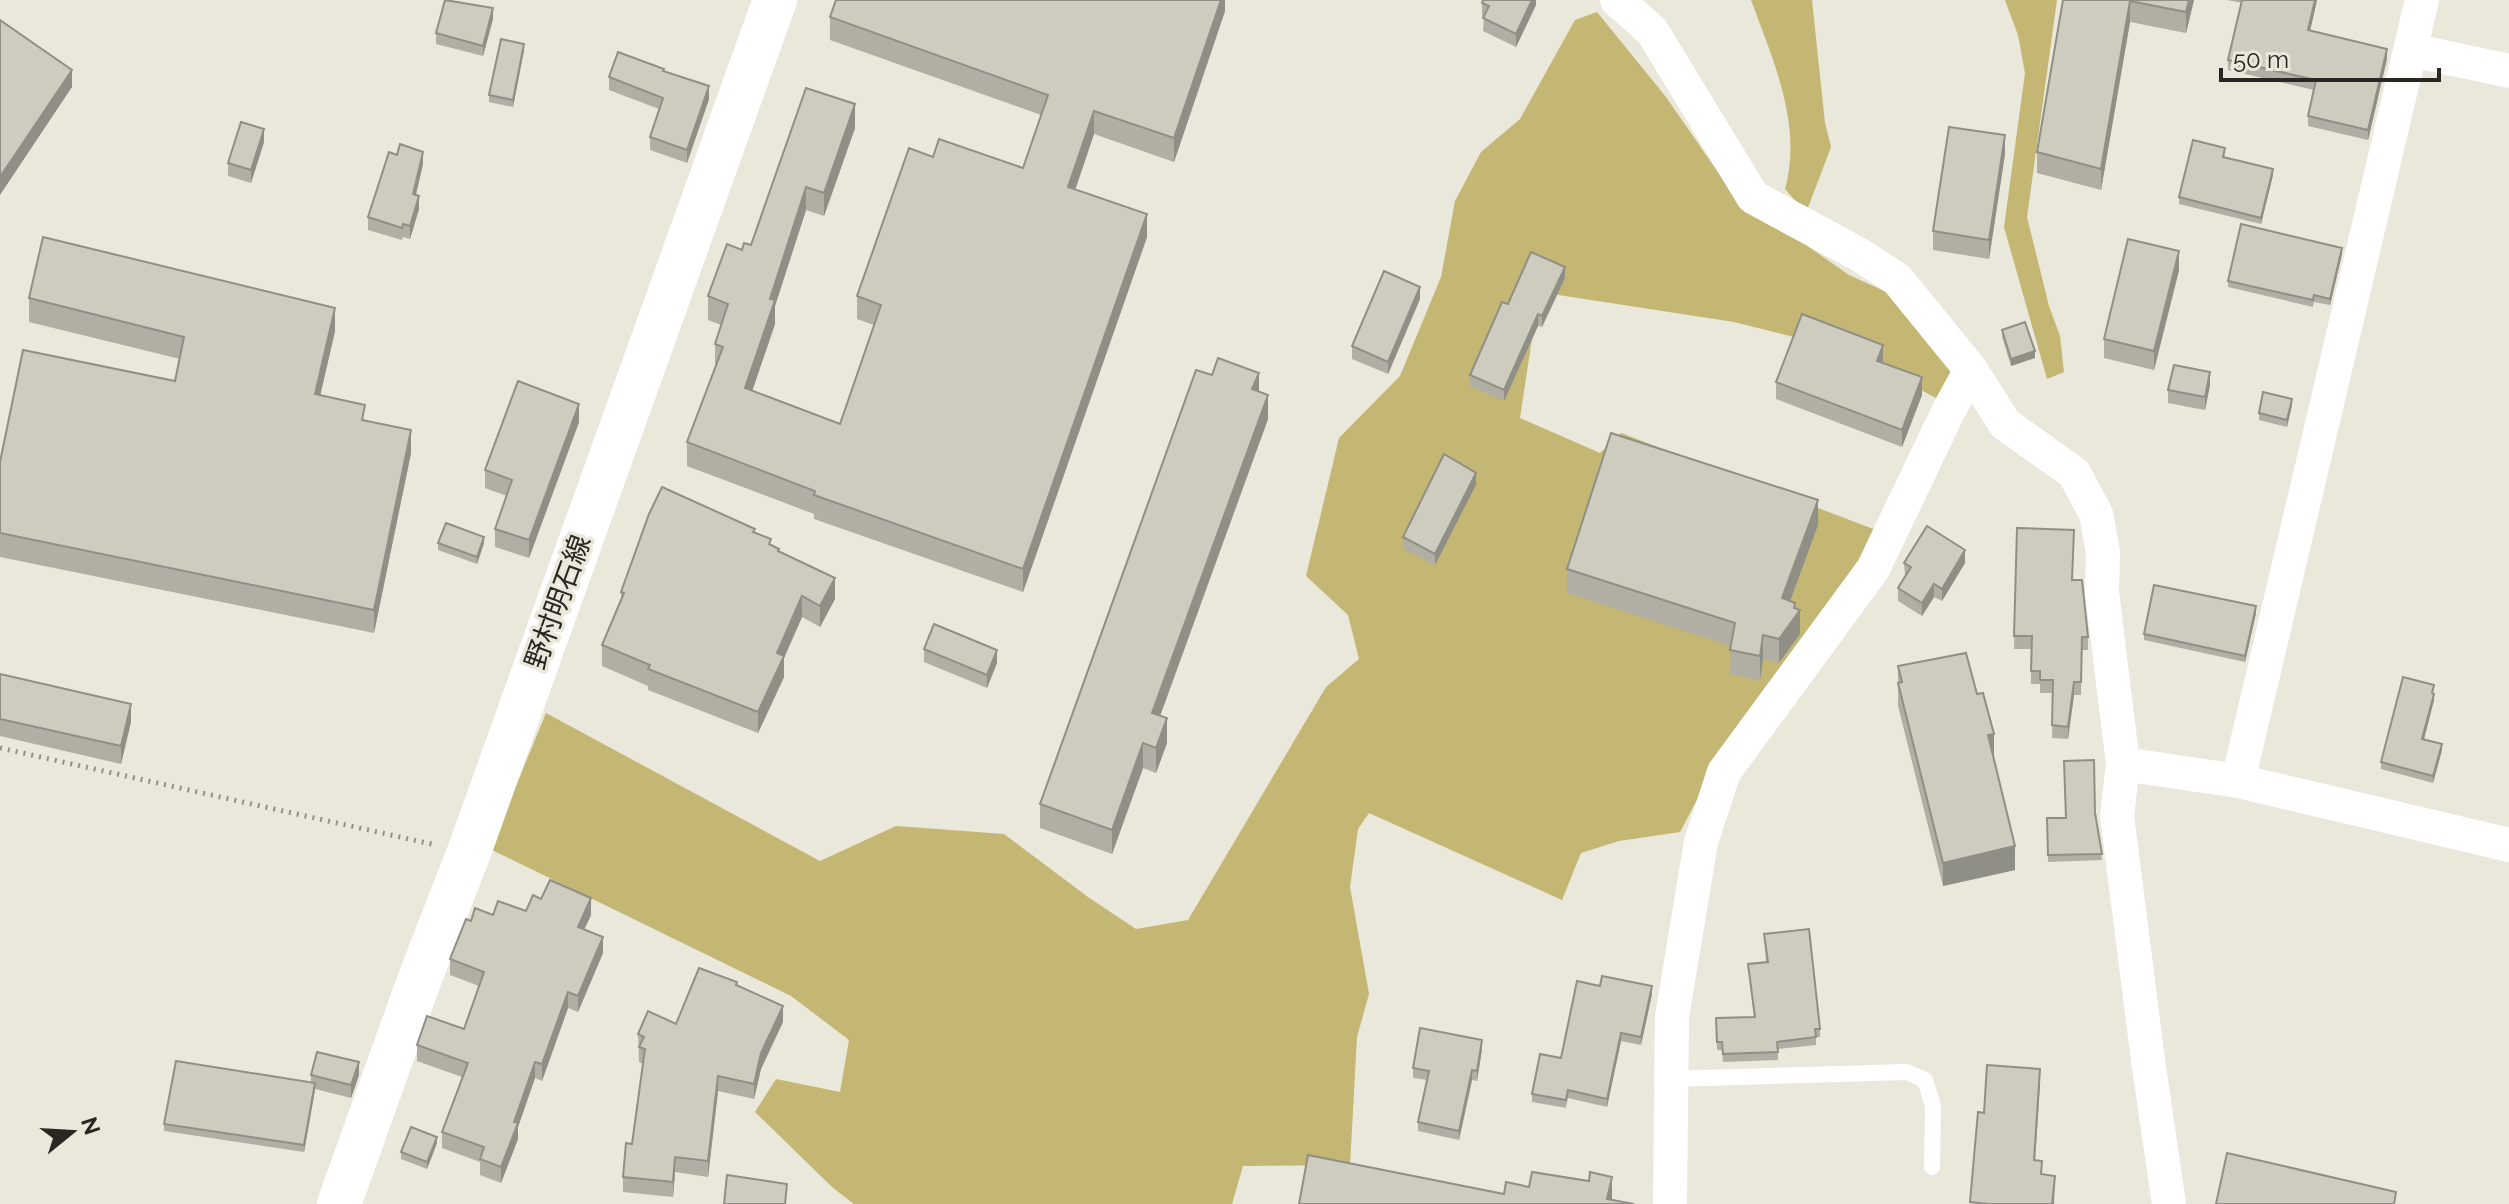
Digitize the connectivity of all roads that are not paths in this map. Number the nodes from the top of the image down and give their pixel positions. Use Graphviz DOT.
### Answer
graph roads {
  1 [pos="775,0"];
  2 [pos="1617,0"];
  3 [pos="2422,0"];
  4 [pos="2411,50"];
  5 [pos="2509,71"];
  6 [pos="1971,370"];
  7 [pos="2123,764"];
  8 [pos="2238,781"];
  9 [pos="2509,845"];
  10 [pos="1670,1079"];
  11 [pos="1932,1167"];
  12 [pos="339,1204"];
  13 [pos="1670,1204"];
  14 [pos="2169,1204"];
  1 -- 12 [label="main road, 野村明石線"];
  2 -- 6 [label="street"];
  3 -- 4 [label="street"];
  4 -- 5 [label="street"];
  4 -- 8 [label="street"];
  6 -- 7 [label="street"];
  6 -- 10 [label="street"];
  7 -- 8 [label="street"];
  7 -- 14 [label="street"];
  8 -- 9 [label="street"];
  10 -- 11 [label="lane"];
  10 -- 13 [label="street"];
}
